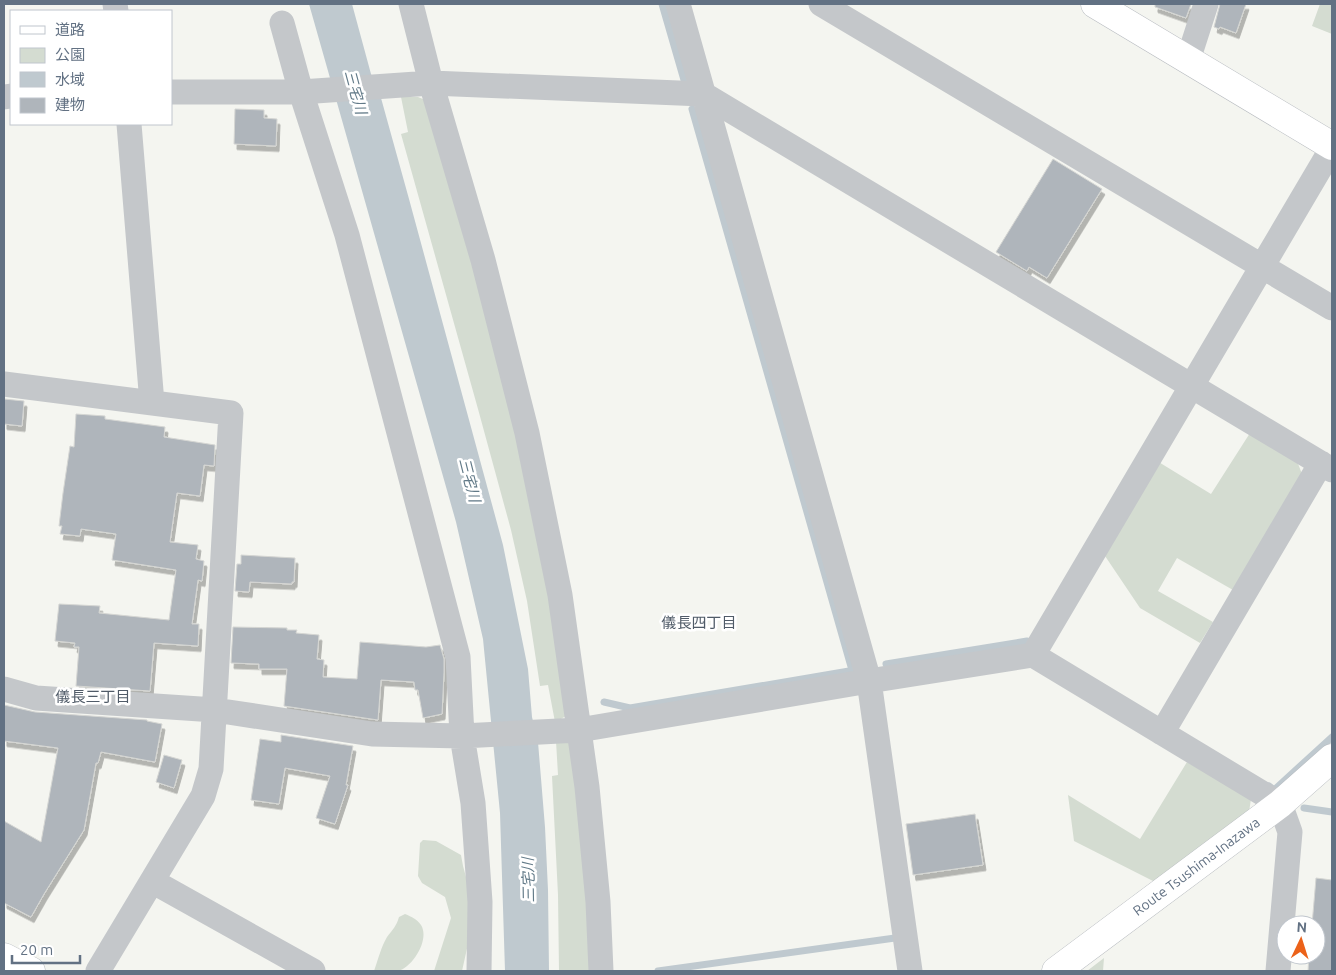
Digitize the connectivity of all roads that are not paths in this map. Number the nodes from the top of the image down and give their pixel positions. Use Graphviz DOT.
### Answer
graph roads {
  1 [pos="411,4"];
  2 [pos="678,4"];
  3 [pos="820,4"];
  4 [pos="1095,4"];
  5 [pos="1206,4"];
  6 [pos="282,23"];
  7 [pos="1188,60"];
  8 [pos="420,84"];
  9 [pos="172,92"];
  10 [pos="307,92"];
  11 [pos="703,94"];
  12 [pos="129,125"];
  13 [pos="1332,147"];
  14 [pos="1262,266"];
  15 [pos="1332,308"];
  16 [pos="4,384"];
  17 [pos="1192,386"];
  18 [pos="152,403"];
  19 [pos="1327,467"];
  20 [pos="1033,655"];
  21 [pos="869,681"];
  22 [pos="4,690"];
  23 [pos="215,710"];
  24 [pos="569,730"];
  25 [pos="1162,733"];
  26 [pos="467,736"];
  27 [pos="1332,758"];
  28 [pos="1280,804"];
  29 [pos="152,880"];
  30 [pos="4,957"];
  31 [pos="31,971"];
  32 [pos="98,971"];
  33 [pos="313,971"];
  34 [pos="479,971"];
  35 [pos="601,971"];
  36 [pos="910,971"];
  37 [pos="1056,971"];
  38 [pos="1278,971"];
  1 -- 8 [label="street"];
  2 -- 11 [label="street"];
  3 -- 14 [label="street"];
  4 -- 7 [label="main road"];
  5 -- 7 [label="street"];
  6 -- 10 [label="street"];
  7 -- 13 [label="main road"];
  8 -- 10 [label="street"];
  8 -- 11 [label="street"];
  8 -- 24 [label="street"];
  9 -- 10 [label="street"];
  10 -- 26 [label="street"];
  11 -- 17 [label="street"];
  11 -- 21 [label="street"];
  12 -- 18 [label="street"];
  13 -- 14 [label="street"];
  14 -- 15 [label="street"];
  14 -- 17 [label="street"];
  16 -- 18 [label="street"];
  17 -- 19 [label="street"];
  17 -- 20 [label="street"];
  18 -- 23 [label="street"];
  19 -- 25 [label="street"];
  20 -- 21 [label="street"];
  20 -- 25 [label="street"];
  21 -- 24 [label="street"];
  21 -- 36 [label="street"];
  22 -- 23 [label="street"];
  23 -- 26 [label="street"];
  23 -- 29 [label="street"];
  24 -- 26 [label="street"];
  24 -- 35 [label="street"];
  25 -- 28 [label="street"];
  26 -- 34 [label="street"];
  27 -- 28 [label="main road, Route Tsushima-Inazawa"];
  28 -- 37 [label="main road, Route Tsushima-Inazawa"];
  28 -- 38 [label="street"];
  29 -- 32 [label="street"];
  29 -- 33 [label="street"];
  30 -- 31 [label="main road"];
}
